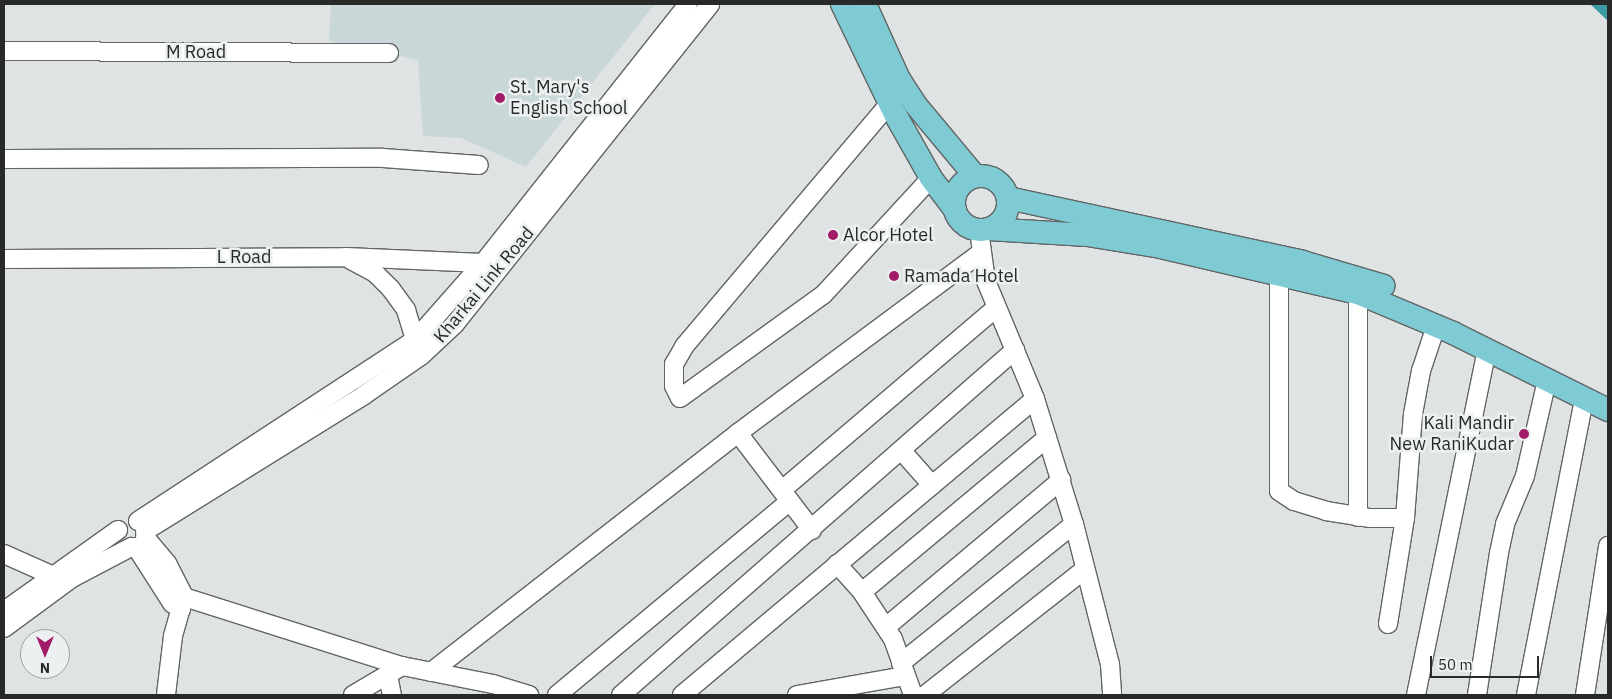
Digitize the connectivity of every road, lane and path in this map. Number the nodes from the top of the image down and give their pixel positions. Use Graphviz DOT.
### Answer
graph roads {
  1 [pos="688,4"];
  2 [pos="710,4"];
  3 [pos="842,4"];
  4 [pos="865,4"];
  5 [pos="4,50"];
  6 [pos="389,53"];
  7 [pos="889,104"];
  8 [pos="4,158"];
  9 [pos="479,165"];
  10 [pos="975,176"];
  11 [pos="931,178"];
  12 [pos="1008,198"];
  13 [pos="955,210"];
  14 [pos="984,229"];
  15 [pos="980,253"];
  16 [pos="346,257"];
  17 [pos="4,259"];
  18 [pos="483,263"];
  19 [pos="1279,274"];
  20 [pos="1358,293"];
  21 [pos="996,308"];
  22 [pos="1447,323"];
  23 [pos="415,340"];
  24 [pos="1015,350"];
  25 [pos="1487,350"];
  26 [pos="1547,380"];
  27 [pos="1608,394"];
  28 [pos="1035,399"];
  29 [pos="1584,399"];
  30 [pos="1608,410"];
  31 [pos="738,433"];
  32 [pos="1047,438"];
  33 [pos="901,450"];
  34 [pos="1061,480"];
  35 [pos="932,485"];
  36 [pos="786,496"];
  37 [pos="1358,517"];
  38 [pos="1405,518"];
  39 [pos="1074,524"];
  40 [pos="812,530"];
  41 [pos="139,537"];
  42 [pos="1608,546"];
  43 [pos="4,554"];
  44 [pos="837,564"];
  45 [pos="1085,569"];
  46 [pos="51,575"];
  47 [pos="862,592"];
  48 [pos="183,603"];
  49 [pos="4,611"];
  50 [pos="1388,624"];
  51 [pos="886,627"];
  52 [pos="4,628"];
  53 [pos="903,669"];
  54 [pos="395,670"];
  55 [pos="431,672"];
  56 [pos="493,690"];
  57 [pos="166,695"];
  58 [pos="352,695"];
  59 [pos="392,695"];
  60 [pos="529,695"];
  61 [pos="557,695"];
  62 [pos="621,695"];
  63 [pos="682,695"];
  64 [pos="798,695"];
  65 [pos="913,695"];
  66 [pos="924,695"];
  67 [pos="1112,695"];
  68 [pos="1416,695"];
  69 [pos="1477,695"];
  70 [pos="1526,695"];
  71 [pos="1584,695"];
  1 -- 18 [label="street"];
  2 -- 41 [label="street, Kharkai Link Road"];
  3 -- 7 [label="main road"];
  4 -- 10 [label="main road"];
  5 -- 6 [label="street, M Road"];
  7 -- 11 [label="main road"];
  7 -- 11 [label="street"];
  8 -- 9 [label="street"];
  10 -- 12 [label="main road"];
  10 -- 13 [label="main road"];
  11 -- 13 [label="main road"];
  12 -- 14 [label="main road"];
  12 -- 22 [label="main road"];
  13 -- 14 [label="main road"];
  14 -- 15 [label="street"];
  14 -- 19 [label="main road"];
  15 -- 21 [label="street"];
  15 -- 31 [label="street"];
  16 -- 17 [label="street, L Road"];
  16 -- 18 [label="street, L Road"];
  16 -- 23 [label="street"];
  18 -- 23 [label="street"];
  19 -- 20 [label="main road"];
  19 -- 37 [label="street"];
  20 -- 22 [label="main road"];
  20 -- 37 [label="street"];
  21 -- 24 [label="street"];
  21 -- 36 [label="street"];
  22 -- 25 [label="main road"];
  22 -- 27 [label="main road"];
  22 -- 38 [label="street"];
  23 -- 41 [label="street"];
  24 -- 28 [label="street"];
  24 -- 33 [label="street"];
  25 -- 26 [label="main road"];
  25 -- 68 [label="street"];
  26 -- 29 [label="main road"];
  26 -- 69 [label="street"];
  28 -- 32 [label="street"];
  28 -- 35 [label="street"];
  29 -- 30 [label="main road"];
  29 -- 70 [label="street"];
  31 -- 36 [label="street"];
  31 -- 55 [label="street"];
  32 -- 34 [label="street"];
  32 -- 47 [label="street"];
  33 -- 35 [label="street"];
  33 -- 40 [label="street"];
  34 -- 39 [label="street"];
  34 -- 51 [label="street"];
  35 -- 44 [label="street"];
  36 -- 40 [label="street"];
  36 -- 61 [label="street"];
  37 -- 38 [label="street"];
  38 -- 50 [label="street"];
  39 -- 45 [label="street"];
  39 -- 53 [label="street"];
  40 -- 62 [label="street"];
  41 -- 46 [label="street"];
  41 -- 48 [label="street"];
  41 -- 52 [label="street, Kharkai Link Road"];
  42 -- 71 [label="street"];
  43 -- 46 [label="street"];
  44 -- 47 [label="street"];
  44 -- 63 [label="street"];
  45 -- 66 [label="street"];
  45 -- 67 [label="street"];
  46 -- 49 [label="street"];
  47 -- 51 [label="street"];
  48 -- 54 [label="street"];
  48 -- 57 [label="street"];
  51 -- 53 [label="street"];
  53 -- 64 [label="street"];
  53 -- 65 [label="street"];
  54 -- 55 [label="street"];
  54 -- 58 [label="street"];
  54 -- 59 [label="street"];
  55 -- 56 [label="street"];
  56 -- 60 [label="street"];
}
